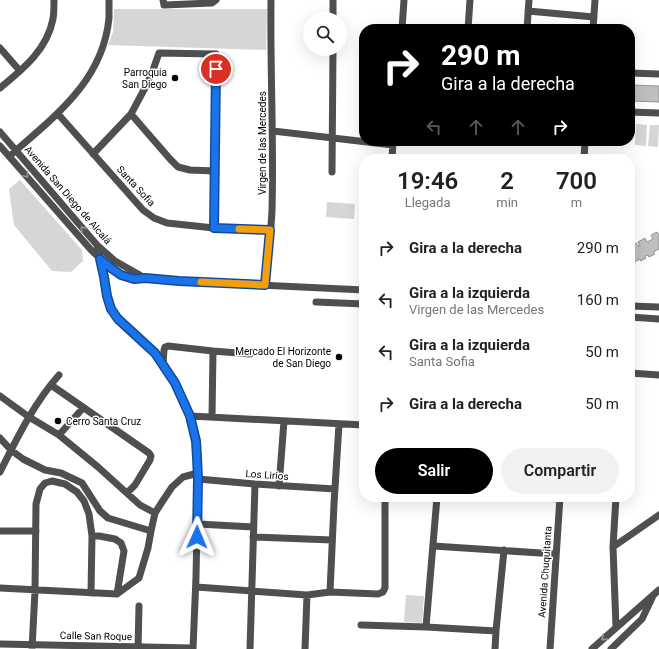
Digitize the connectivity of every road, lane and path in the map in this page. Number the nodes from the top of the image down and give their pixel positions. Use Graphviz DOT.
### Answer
graph roads {
  1 [pos="54,0"];
  2 [pos="109,0"];
  3 [pos="216,0"];
  4 [pos="271,0"];
  5 [pos="333,0"];
  6 [pos="404,0"];
  7 [pos="470,0"];
  8 [pos="529,0"];
  9 [pos="595,0"];
  10 [pos="164,2"];
  11 [pos="528,11"];
  12 [pos="333,12"];
  13 [pos="594,17"];
  14 [pos="402,24"];
  15 [pos="468,24"];
  16 [pos="527,24"];
  17 [pos="593,24"];
  18 [pos="0,48"];
  19 [pos="333,56"];
  20 [pos="20,71"];
  21 [pos="635,73"];
  22 [pos="659,74"];
  23 [pos="0,88"];
  24 [pos="635,112"];
  25 [pos="659,113"];
  26 [pos="58,114"];
  27 [pos="131,114"];
  28 [pos="273,131"];
  29 [pos="0,132"];
  30 [pos="332,138"];
  31 [pos="359,140"];
  32 [pos="0,146"];
  33 [pos="15,150"];
  34 [pos="94,154"];
  35 [pos="9,156"];
  36 [pos="215,171"];
  37 [pos="332,172"];
  38 [pos="214,228"];
  39 [pos="270,230"];
  40 [pos="97,245"];
  41 [pos="100,259"];
  42 [pos="145,278"];
  43 [pos="265,285"];
  44 [pos="359,290"];
  45 [pos="316,302"];
  46 [pos="359,304"];
  47 [pos="635,306"];
  48 [pos="659,307"];
  49 [pos="635,317"];
  50 [pos="659,319"];
  51 [pos="213,351"];
  52 [pos="250,354"];
  53 [pos="162,364"];
  54 [pos="635,373"];
  55 [pos="59,375"];
  56 [pos="659,375"];
  57 [pos="50,385"];
  58 [pos="0,396"];
  59 [pos="83,408"];
  60 [pos="190,416"];
  61 [pos="29,417"];
  62 [pos="212,417"];
  63 [pos="284,421"];
  64 [pos="339,424"];
  65 [pos="359,425"];
  66 [pos="59,435"];
  67 [pos="0,438"];
  68 [pos="11,450"];
  69 [pos="0,472"];
  70 [pos="198,476"];
  71 [pos="255,484"];
  72 [pos="279,486"];
  73 [pos="334,489"];
  74 [pos="127,493"];
  75 [pos="385,502"];
  76 [pos="437,502"];
  77 [pos="560,502"];
  78 [pos="616,502"];
  79 [pos="155,513"];
  80 [pos="659,515"];
  81 [pos="198,524"];
  82 [pos="253,526"];
  83 [pos="36,528"];
  84 [pos="0,531"];
  85 [pos="151,531"];
  86 [pos="92,536"];
  87 [pos="253,537"];
  88 [pos="332,540"];
  89 [pos="433,546"];
  90 [pos="613,548"];
  91 [pos="504,550"];
  92 [pos="556,554"];
  93 [pos="196,587"];
  94 [pos="0,588"];
  95 [pos="251,590"];
  96 [pos="36,591"];
  97 [pos="330,592"];
  98 [pos="91,593"];
  99 [pos="117,594"];
  100 [pos="657,594"];
  101 [pos="307,595"];
  102 [pos="139,606"];
  103 [pos="361,625"];
  104 [pos="426,627"];
  105 [pos="616,627"];
  106 [pos="496,631"];
  107 [pos="0,644"];
  108 [pos="32,647"];
  109 [pos="84,648"];
  110 [pos="138,648"];
  111 [pos="192,648"];
  112 [pos="250,649"];
  113 [pos="305,649"];
  114 [pos="495,649"];
  115 [pos="550,649"];
  116 [pos="592,649"];
  117 [pos="611,649"];
  1 -- 20 [label="street"];
  2 -- 26 [label="street"];
  3 -- 10 [label="street"];
  4 -- 28 [label="street, Virgen de las Mercedes"];
  5 -- 12 [label="street"];
  6 -- 14 [label="street"];
  7 -- 15 [label="street"];
  8 -- 11 [label="street"];
  9 -- 13 [label="street"];
  11 -- 13 [label="street"];
  11 -- 16 [label="street"];
  13 -- 17 [label="street"];
  18 -- 20 [label="street"];
  19 -- 30 [label="street"];
  20 -- 23 [label="street"];
  21 -- 22 [label="street"];
  24 -- 25 [label="street"];
  26 -- 33 [label="street"];
  26 -- 34 [label="street, Santa Sofia"];
  27 -- 34 [label="street"];
  27 -- 36 [label="street"];
  27 -- 36 [label="street"];
  28 -- 30 [label="street"];
  28 -- 39 [label="street, Virgen de las Mercedes"];
  29 -- 33 [label="street, Avenida San Diego de Alcalá"];
  30 -- 31 [label="street"];
  30 -- 37 [label="street"];
  32 -- 35 [label="street, Avenida San Diego de Alcalá"];
  33 -- 35 [label="street"];
  40 -- 33 [label="street, Avenida San Diego de Alcalá, one-way"];
  34 -- 38 [label="street, Santa Sofia"];
  35 -- 41 [label="street, Avenida San Diego de Alcalá, one-way"];
  36 -- 38 [label="street"];
  38 -- 39 [label="street, Santa Sofia"];
  39 -- 43 [label="street, Virgen de las Mercedes"];
  40 -- 41 [label="street"];
  40 -- 42 [label="street, Avenida San Diego de Alcalá"];
  41 -- 42 [label="street, Avenida San Diego de Alcalá"];
  41 -- 53 [label="street"];
  42 -- 43 [label="street, Avenida San Diego de Alcalá"];
  43 -- 44 [label="street, Avenida San Diego de Alcalá"];
  45 -- 46 [label="street"];
  47 -- 48 [label="street"];
  49 -- 50 [label="street"];
  51 -- 52 [label="street"];
  51 -- 53 [label="street"];
  51 -- 62 [label="street"];
  53 -- 60 [label="street"];
  54 -- 56 [label="street"];
  55 -- 57 [label="street"];
  57 -- 59 [label="street"];
  57 -- 61 [label="street"];
  58 -- 61 [label="street"];
  59 -- 66 [label="street"];
  59 -- 74 [label="street"];
  60 -- 62 [label="street"];
  60 -- 70 [label="street"];
  61 -- 66 [label="street"];
  61 -- 68 [label="street"];
  62 -- 63 [label="street"];
  63 -- 64 [label="street"];
  63 -- 72 [label="street"];
  64 -- 65 [label="street"];
  64 -- 73 [label="street"];
  66 -- 74 [label="street"];
  67 -- 68 [label="street"];
  68 -- 69 [label="street"];
  68 -- 85 [label="street"];
  70 -- 71 [label="street, Los Lirios"];
  70 -- 79 [label="street"];
  70 -- 81 [label="street"];
  71 -- 72 [label="street, Los Lirios"];
  71 -- 82 [label="street"];
  72 -- 73 [label="street, Los Lirios"];
  73 -- 88 [label="street"];
  74 -- 79 [label="street"];
  75 -- 97 [label="street"];
  76 -- 89 [label="street"];
  77 -- 92 [label="street, Avenida Chuquitanta"];
  78 -- 90 [label="street"];
  79 -- 85 [label="street"];
  80 -- 90 [label="street"];
  81 -- 82 [label="street"];
  81 -- 93 [label="street"];
  82 -- 87 [label="street"];
  83 -- 84 [label="street"];
  83 -- 86 [label="street"];
  83 -- 96 [label="street"];
  85 -- 99 [label="street"];
  86 -- 98 [label="street"];
  86 -- 99 [label="street"];
  87 -- 88 [label="street"];
  87 -- 95 [label="street"];
  88 -- 97 [label="street"];
  89 -- 91 [label="street"];
  89 -- 104 [label="street"];
  90 -- 105 [label="street"];
  91 -- 92 [label="street"];
  91 -- 106 [label="street"];
  92 -- 115 [label="street, Avenida Chuquitanta"];
  93 -- 95 [label="street"];
  93 -- 111 [label="street"];
  94 -- 96 [label="street"];
  95 -- 101 [label="street"];
  95 -- 112 [label="street"];
  96 -- 98 [label="street"];
  96 -- 108 [label="street"];
  97 -- 101 [label="street"];
  98 -- 99 [label="street"];
  100 -- 105 [label="street"];
  100 -- 117 [label="street"];
  101 -- 113 [label="street"];
  102 -- 110 [label="street"];
  103 -- 104 [label="street"];
  104 -- 106 [label="street"];
  105 -- 116 [label="street, one-way"];
  106 -- 114 [label="street"];
  107 -- 108 [label="street, Calle San Roque"];
  108 -- 109 [label="street, Calle San Roque"];
  109 -- 110 [label="street, Calle San Roque"];
  110 -- 111 [label="street, Calle San Roque"];
}
